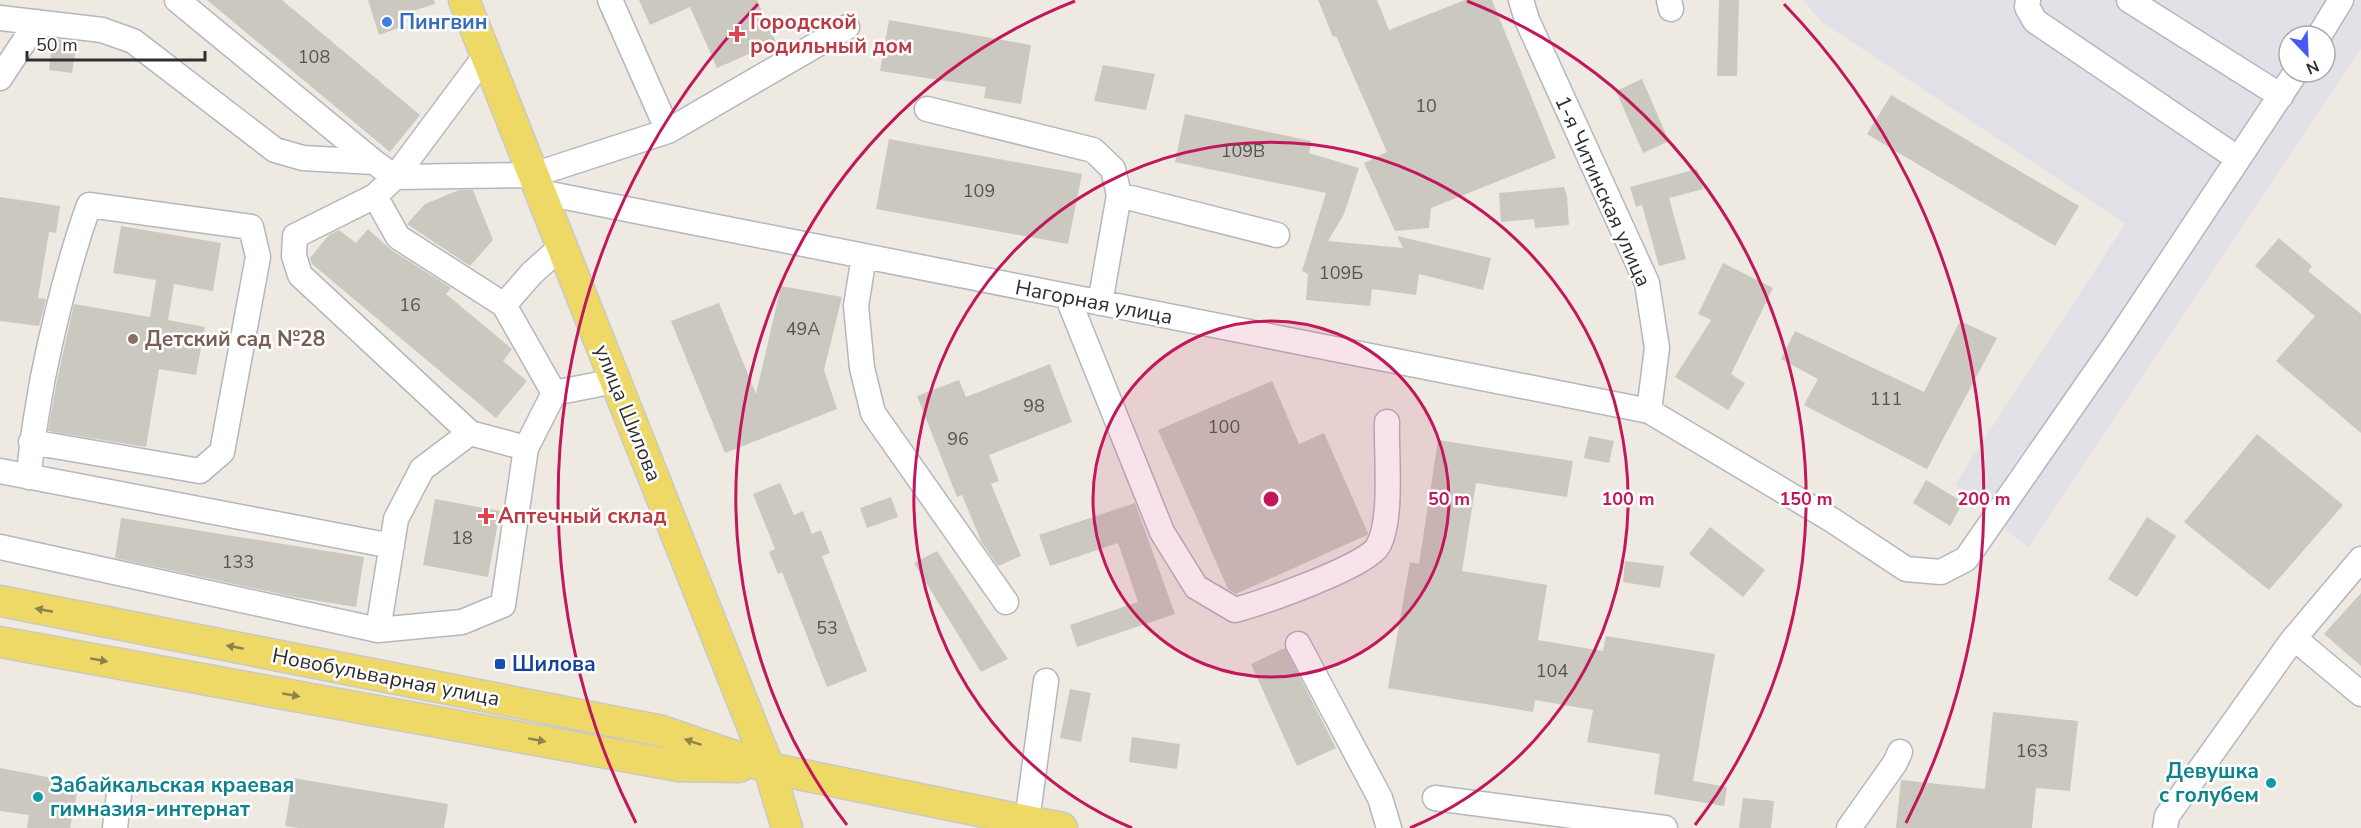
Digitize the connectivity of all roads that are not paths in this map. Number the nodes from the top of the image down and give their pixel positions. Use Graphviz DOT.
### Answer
graph roads {
  1 [pos="177,0"];
  2 [pos="464,0"];
  3 [pos="610,0"];
  4 [pos="1521,0"];
  5 [pos="2028,0"];
  6 [pos="2129,0"];
  7 [pos="2341,0"];
  8 [pos="0,18"];
  9 [pos="37,22"];
  10 [pos="2326,24"];
  11 [pos="847,27"];
  12 [pos="486,55"];
  13 [pos="0,78"];
  14 [pos="2288,84"];
  15 [pos="2281,96"];
  16 [pos="927,109"];
  17 [pos="668,131"];
  18 [pos="2237,158"];
  19 [pos="374,162"];
  20 [pos="395,177"];
  21 [pos="537,184"];
  22 [pos="1119,195"];
  23 [pos="375,196"];
  24 [pos="1277,235"];
  25 [pos="561,247"];
  26 [pos="864,256"];
  27 [pos="1067,296"];
  28 [pos="1100,303"];
  29 [pos="504,305"];
  30 [pos="615,381"];
  31 [pos="554,393"];
  32 [pos="1649,411"];
  33 [pos="1387,422"];
  34 [pos="470,433"];
  35 [pos="31,442"];
  36 [pos="526,448"];
  37 [pos="0,471"];
  38 [pos="29,477"];
  39 [pos="392,546"];
  40 [pos="0,547"];
  41 [pos="2361,559"];
  42 [pos="0,601"];
  43 [pos="1006,603"];
  44 [pos="378,630"];
  45 [pos="2294,638"];
  46 [pos="0,642"];
  47 [pos="1298,644"];
  48 [pos="1046,681"];
  49 [pos="2361,694"];
  50 [pos="1900,752"];
  51 [pos="768,768"];
  52 [pos="119,794"];
  53 [pos="1435,798"];
  54 [pos="1027,821"];
  55 [pos="115,828"];
  56 [pos="787,828"];
  57 [pos="1062,828"];
  58 [pos="1389,828"];
  59 [pos="1665,828"];
  60 [pos="1849,828"];
  61 [pos="2165,828"];
  1 -- 19 [label="street"];
  2 -- 12 [label="main road, улица Шилова"];
  3 -- 17 [label="street"];
  4 -- 32 [label="street, 1-я Читинская улица"];
  5 -- 18 [label="street"];
  6 -- 15 [label="street"];
  7 -- 10 [label="street"];
  8 -- 9 [label="street"];
  9 -- 13 [label="street"];
  9 -- 19 [label="street"];
  11 -- 17 [label="street"];
  12 -- 20 [label="street"];
  12 -- 21 [label="main road, улица Шилова"];
  14 -- 15 [label="street"];
  15 -- 18 [label="street"];
  16 -- 22 [label="street"];
  17 -- 21 [label="street"];
  18 -- 32 [label="street"];
  19 -- 20 [label="street"];
  20 -- 21 [label="street"];
  20 -- 23 [label="street"];
  21 -- 25 [label="main road, улица Шилова"];
  21 -- 26 [label="street, Нагорная улица"];
  22 -- 24 [label="street"];
  22 -- 28 [label="street"];
  23 -- 29 [label="street"];
  23 -- 34 [label="street"];
  25 -- 29 [label="street"];
  25 -- 30 [label="main road, улица Шилова"];
  26 -- 27 [label="street, Нагорная улица"];
  26 -- 43 [label="street"];
  27 -- 28 [label="street, Нагорная улица"];
  27 -- 33 [label="street"];
  28 -- 32 [label="street, Нагорная улица"];
  29 -- 31 [label="street"];
  30 -- 31 [label="street"];
  30 -- 51 [label="main road, улица Шилова"];
  31 -- 36 [label="street"];
  34 -- 36 [label="street"];
  34 -- 39 [label="street"];
  35 -- 35 [label="street"];
  35 -- 38 [label="street"];
  36 -- 44 [label="street"];
  37 -- 38 [label="street"];
  38 -- 39 [label="street"];
  39 -- 44 [label="street"];
  40 -- 44 [label="street"];
  41 -- 45 [label="street"];
  51 -- 42 [label="main road, Новобульварная улица, one-way"];
  45 -- 49 [label="street"];
  45 -- 61 [label="street"];
  46 -- 51 [label="main road, Новобульварная улица, one-way"];
  47 -- 58 [label="street"];
  48 -- 54 [label="street"];
  50 -- 60 [label="street"];
  51 -- 54 [label="main road, Новобульварная улица"];
  51 -- 56 [label="main road, улица Шилова"];
  52 -- 55 [label="street"];
  53 -- 59 [label="street"];
  54 -- 57 [label="main road, Новобульварная улица"];
}
